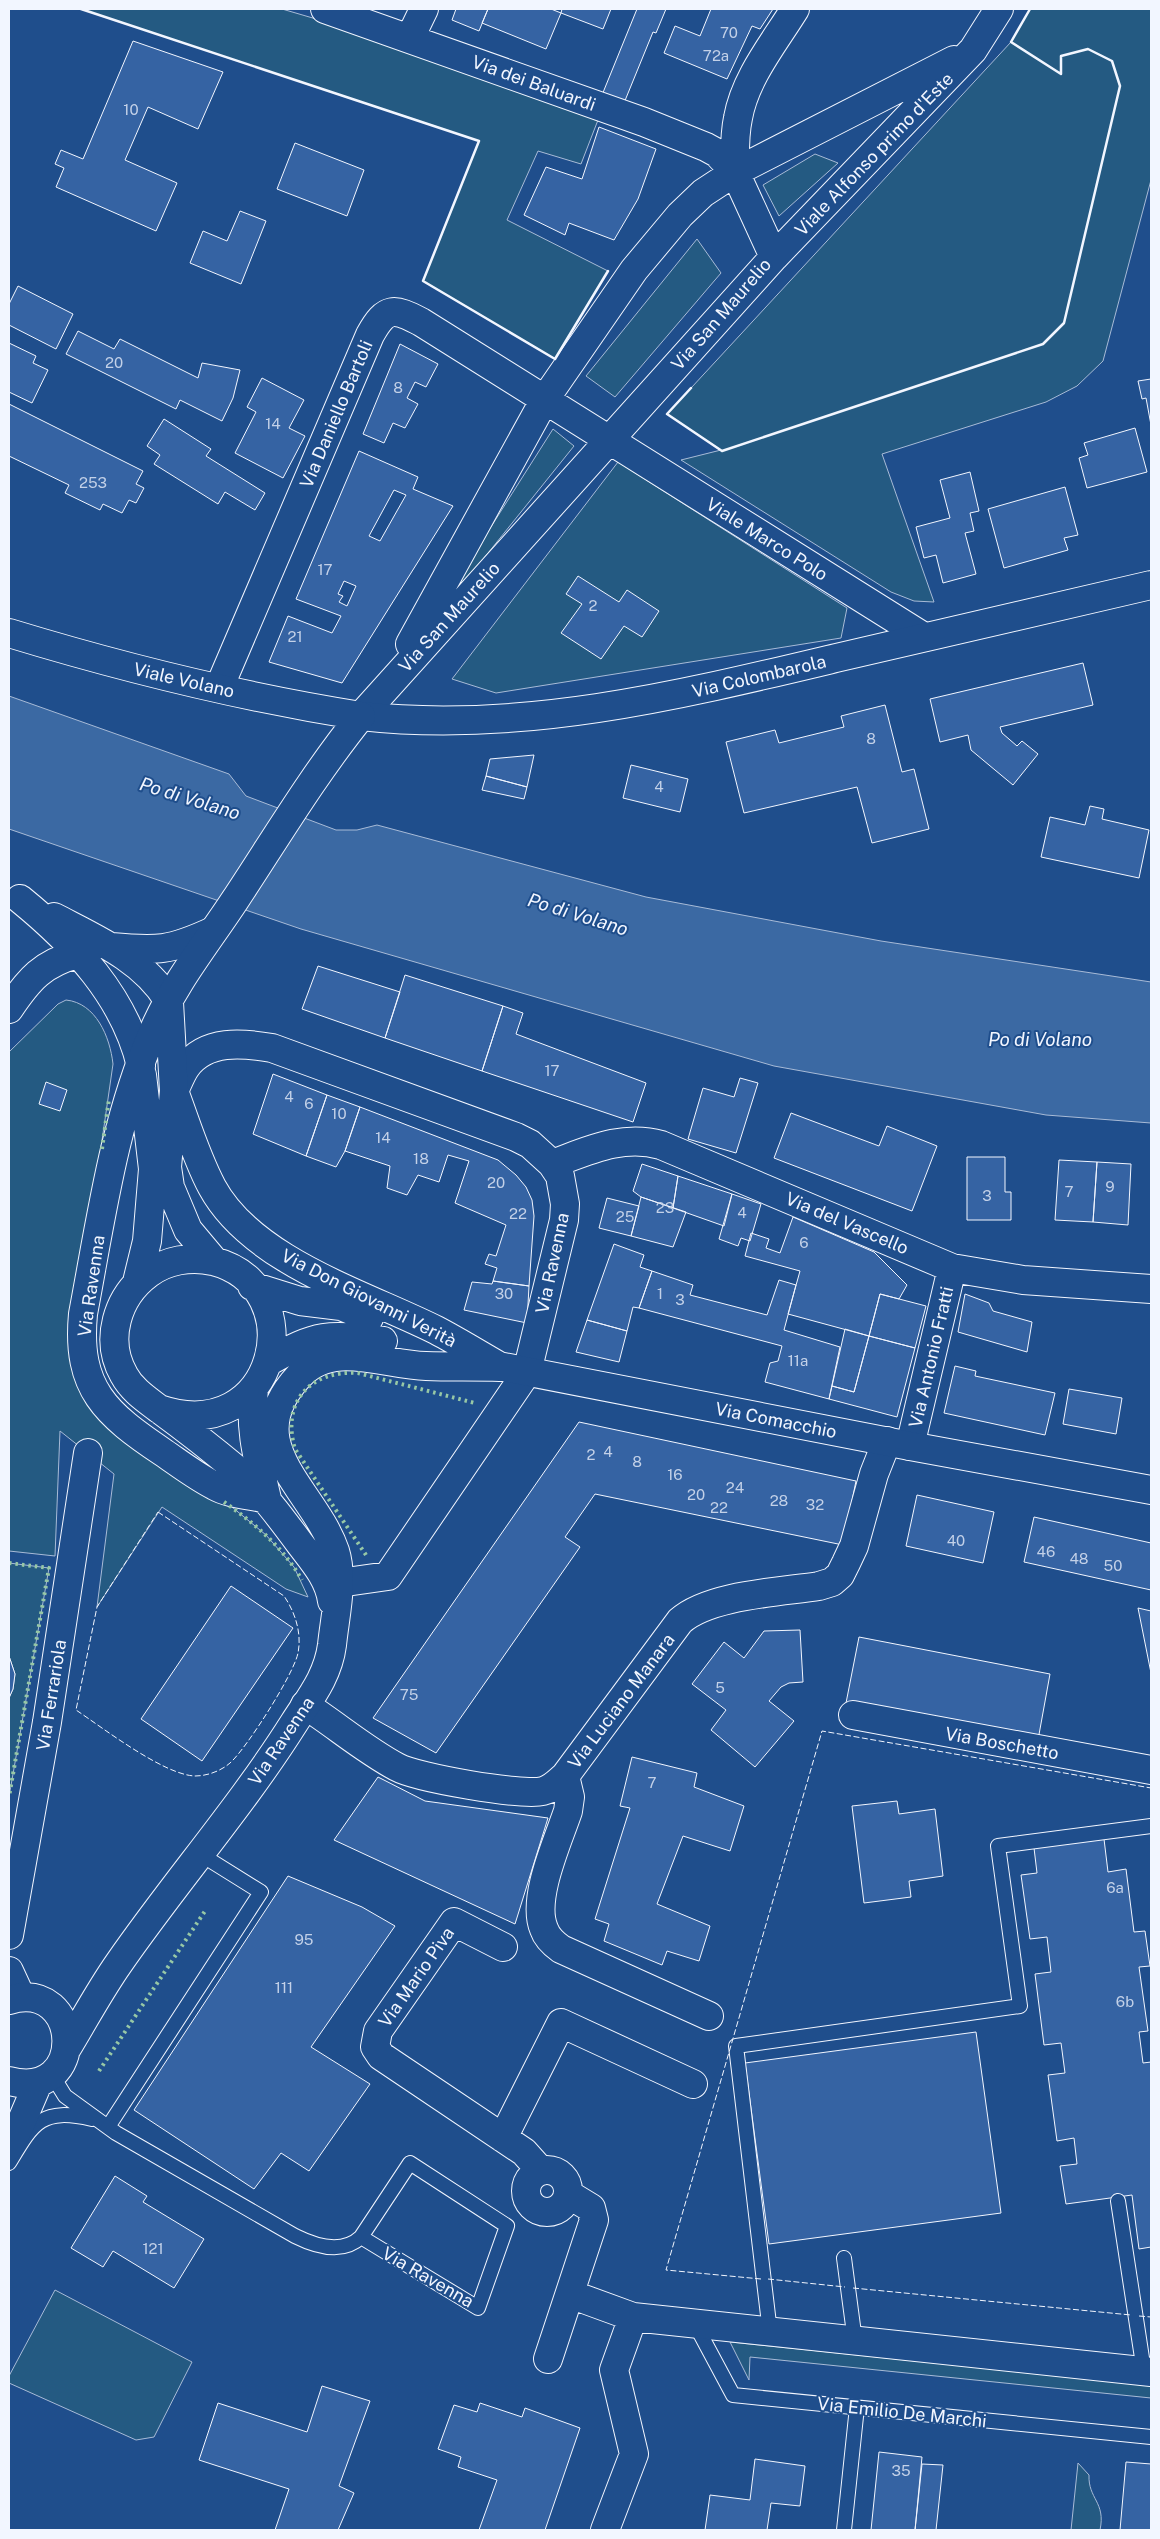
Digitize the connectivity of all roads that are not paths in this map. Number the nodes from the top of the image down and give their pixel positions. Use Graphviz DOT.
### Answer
graph roads {
  1 [pos="325,9"];
  2 [pos="424,9"];
  3 [pos="795,9"];
  4 [pos="999,9"];
  5 [pos="410,38"];
  6 [pos="973,50"];
  7 [pos="735,172"];
  8 [pos="774,257"];
  9 [pos="545,399"];
  10 [pos="610,441"];
  11 [pos="1151,585"];
  12 [pos="9,633"];
  13 [pos="924,637"];
  14 [pos="388,683"];
  15 [pos="219,688"];
  16 [pos="361,716"];
  17 [pos="14,896"];
  18 [pos="219,923"];
  19 [pos="109,946"];
  20 [pos="78,954"];
  21 [pos="168,1000"];
  22 [pos="9,1009"];
  23 [pos="141,1066"];
  24 [pos="174,1091"];
  25 [pos="552,1164"];
  26 [pos="214,1261"];
  27 [pos="952,1268"];
  28 [pos="137,1282"];
  29 [pos="252,1286"];
  30 [pos="1151,1290"];
  31 [pos="401,1343"];
  32 [pos="268,1362"];
  33 [pos="500,1366"];
  34 [pos="527,1372"];
  35 [pos="254,1389"];
  36 [pos="159,1409"];
  37 [pos="898,1444"];
  38 [pos="88,1453"];
  39 [pos="1151,1490"];
  40 [pos="267,1499"];
  41 [pos="339,1583"];
  42 [pos="335,1617"];
  43 [pos="305,1705"];
  44 [pos="853,1715"];
  45 [pos="1151,1770"];
  46 [pos="565,1776"];
  47 [pos="1151,1826"];
  48 [pos="200,1854"];
  49 [pos="9,1935"];
  50 [pos="503,1947"];
  51 [pos="117,1965"];
  52 [pos="9,1971"];
  53 [pos="15,1999"];
  54 [pos="710,2016"];
  55 [pos="61,2018"];
  56 [pos="67,2048"];
  57 [pos="45,2079"];
  58 [pos="9,2081"];
  59 [pos="692,2084"];
  60 [pos="103,2124"];
  61 [pos="503,2138"];
  62 [pos="9,2146"];
  63 [pos="9,2163"];
  64 [pos="541,2171"];
  65 [pos="568,2194"];
  66 [pos="1118,2201"];
  67 [pos="361,2237"];
  68 [pos="844,2258"];
  69 [pos="570,2294"];
  70 [pos="633,2317"];
  71 [pos="695,2324"];
  72 [pos="770,2332"];
  73 [pos="856,2341"];
  74 [pos="548,2359"];
  75 [pos="1148,2372"];
  76 [pos="857,2408"];
  77 [pos="1151,2437"];
  78 [pos="605,2530"];
  79 [pos="844,2530"];
  1 -- 5 [label="street, Via dei Baluardi"];
  2 -- 5 [label="street"];
  3 -- 7 [label="street"];
  4 -- 6 [label="street, Viale Alfonso primo d'Este"];
  5 -- 7 [label="street, Via dei Baluardi"];
  6 -- 7 [label="street, Viale Alfonso primo d'Este"];
  6 -- 8 [label="street, Viale Alfonso primo d'Este"];
  7 -- 8 [label="street, Via San Maurelio"];
  7 -- 9 [label="street, Via San Maurelio"];
  8 -- 10 [label="street, Via San Maurelio"];
  9 -- 10 [label="street"];
  9 -- 14 [label="street, Via San Maurelio"];
  9 -- 15 [label="street, Via Daniello Bartoli"];
  10 -- 13 [label="street, Viale Marco Polo"];
  10 -- 14 [label="street, Via San Maurelio"];
  11 -- 13 [label="street, Via Colombarola"];
  12 -- 15 [label="street, Viale Volano"];
  13 -- 16 [label="street, Via Colombarola"];
  14 -- 16 [label="street, Via San Maurelio"];
  15 -- 16 [label="street, Viale Volano"];
  16 -- 18 [label="street, Via San Maurelio"];
  17 -- 19 [label="street"];
  17 -- 20 [label="street"];
  18 -- 19 [label="street"];
  18 -- 21 [label="street, Via Ravenna"];
  19 -- 21 [label="street"];
  20 -- 22 [label="street"];
  20 -- 23 [label="street"];
  21 -- 23 [label="street, Via Ravenna"];
  21 -- 24 [label="street, Via Ravenna"];
  23 -- 28 [label="street, Via Ravenna"];
  23 -- 40 [label="street, Via Ravenna"];
  24 -- 25 [label="street, Via Ravenna"];
  24 -- 26 [label="street, Via Ravenna"];
  24 -- 33 [label="street, Via Don Giovanni Verità"];
  25 -- 27 [label="street, Via del Vascello"];
  25 -- 34 [label="street, Via Ravenna"];
  26 -- 28 [label="street, Via Ravenna"];
  26 -- 29 [label="street, Via Ravenna"];
  27 -- 30 [label="street, Via del Vascello"];
  27 -- 37 [label="street, Via Antonio Fratti"];
  28 -- 36 [label="street, Via Ravenna"];
  29 -- 31 [label="street"];
  29 -- 32 [label="street, Via Ravenna"];
  31 -- 32 [label="street, Via Comacchio"];
  31 -- 33 [label="street, Via Comacchio"];
  32 -- 35 [label="street, Via Ravenna"];
  33 -- 34 [label="street, Via Comacchio"];
  33 -- 41 [label="street, Via Ravenna"];
  34 -- 37 [label="street, Via Comacchio"];
  34 -- 41 [label="street, Via Ravenna"];
  35 -- 36 [label="street, Via Ravenna"];
  35 -- 40 [label="street, Via Ravenna"];
  36 -- 40 [label="street, Via Ravenna"];
  37 -- 39 [label="street, Via Comacchio"];
  37 -- 46 [label="street, Via Luciano Manara"];
  38 -- 49 [label="street, Via Ferrariola"];
  40 -- 42 [label="street, Via Ravenna"];
  41 -- 42 [label="street, Via Ravenna"];
  42 -- 43 [label="street, Via Ravenna"];
  43 -- 46 [label="street"];
  43 -- 48 [label="street, Via Ravenna"];
  44 -- 45 [label="street, Via Boschetto"];
  46 -- 54 [label="street, Via Luciano Manara"];
  47 -- 72 [label="lane"];
  48 -- 51 [label="street, Via Ravenna"];
  48 -- 60 [label="lane"];
  50 -- 61 [label="street, Via Mario Piva"];
  51 -- 55 [label="street, Via Ravenna"];
  51 -- 56 [label="street, Via Ravenna"];
  52 -- 53 [label="street"];
  53 -- 55 [label="street"];
  55 -- 56 [label="street"];
  56 -- 57 [label="street, Via Ravenna"];
  57 -- 58 [label="street"];
  57 -- 60 [label="lane, Via Ravenna"];
  57 -- 62 [label="street, Via Ravenna"];
  59 -- 61 [label="street"];
  60 -- 63 [label="lane, Via Ravenna"];
  60 -- 67 [label="lane, Via Ravenna"];
  61 -- 64 [label="street, Via Mario Piva"];
  64 -- 65 [label="street, Via Mario Piva"];
  64 -- 65 [label="street"];
  65 -- 69 [label="street, Via Mario Piva"];
  66 -- 75 [label="lane"];
  67 -- 67 [label="lane, Via Ravenna"];
  68 -- 73 [label="lane"];
  69 -- 70 [label="street"];
  69 -- 74 [label="street, Via Mario Piva"];
  70 -- 71 [label="street"];
  70 -- 78 [label="street"];
  71 -- 72 [label="street"];
  71 -- 76 [label="lane, Via Emilio De Marchi"];
  72 -- 73 [label="street"];
  73 -- 75 [label="street"];
  76 -- 77 [label="lane, Via Emilio De Marchi"];
  76 -- 79 [label="lane"];
}
